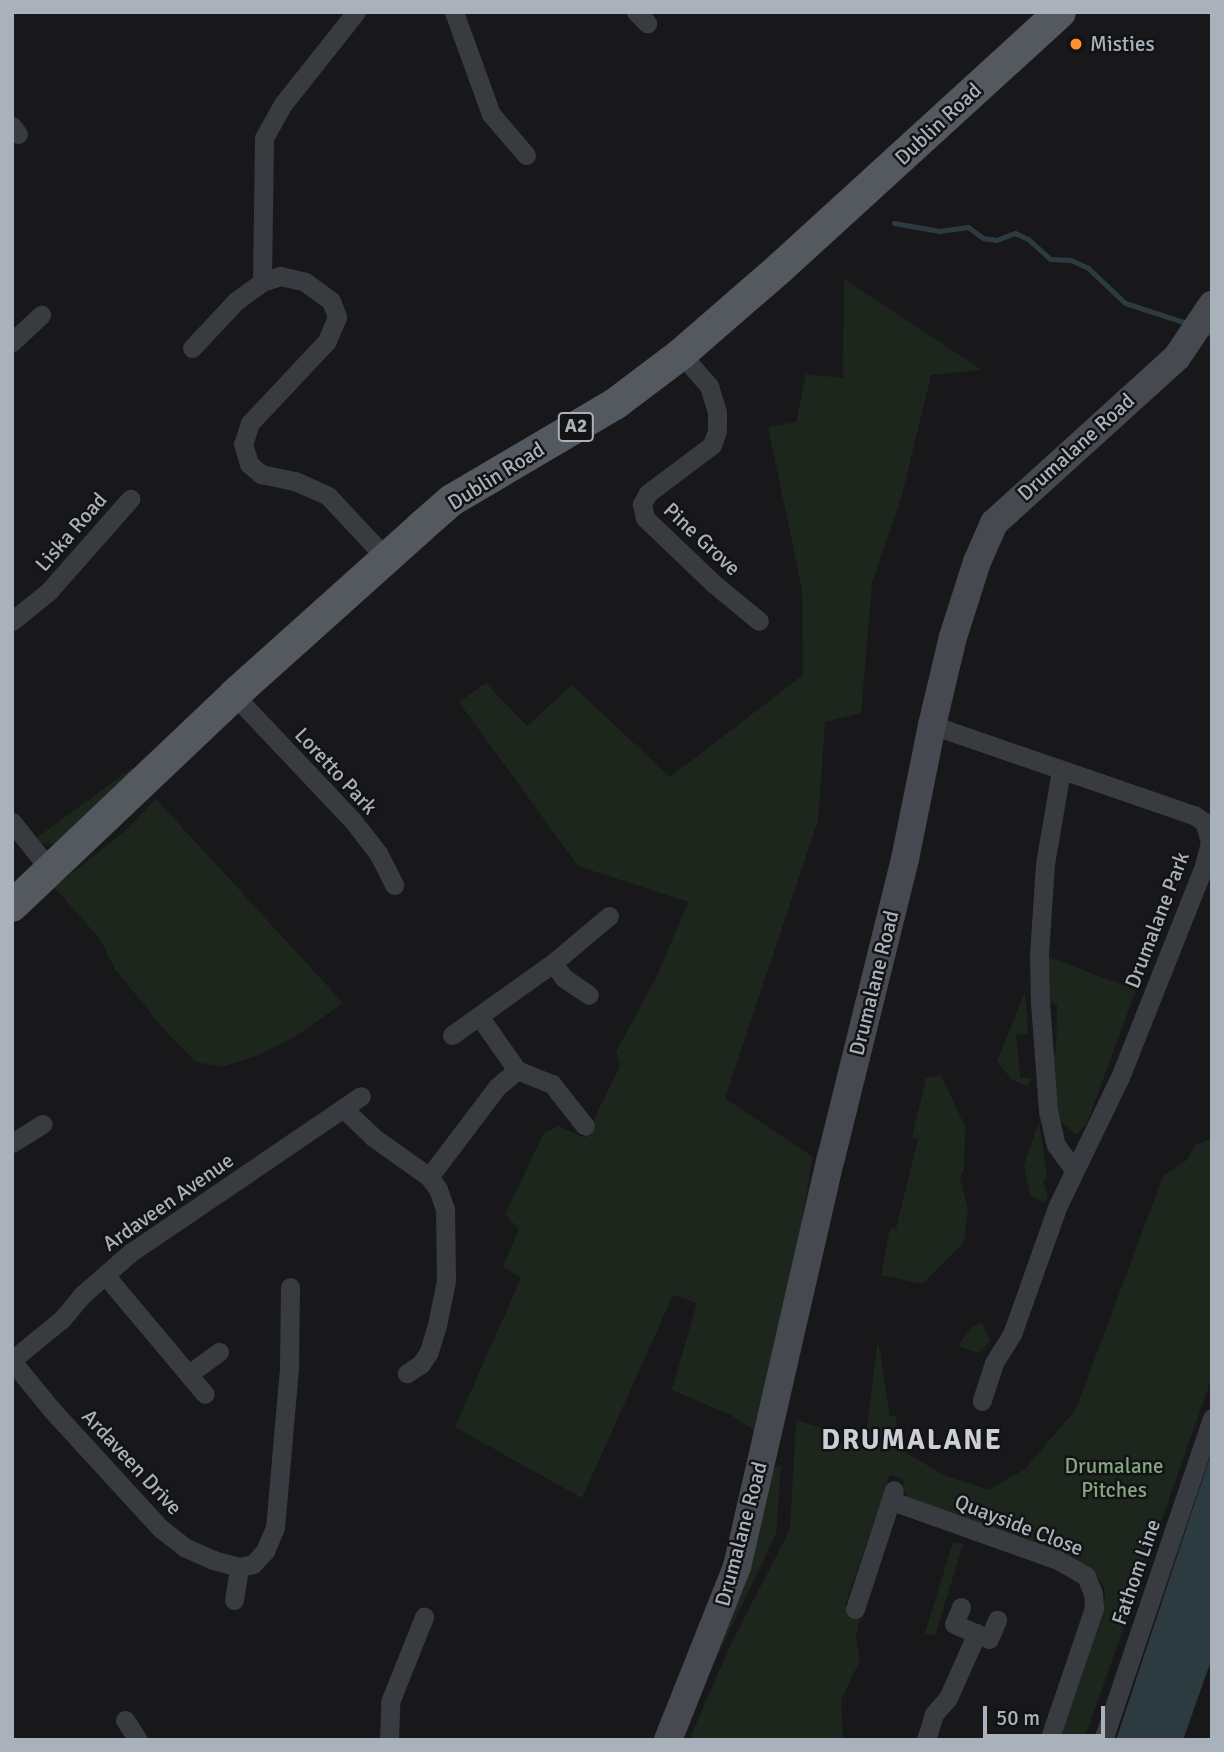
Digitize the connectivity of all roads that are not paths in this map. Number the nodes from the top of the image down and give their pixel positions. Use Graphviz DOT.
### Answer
graph roads {
  1 [pos="356,12"];
  2 [pos="454,12"];
  3 [pos="1060,12"];
  4 [pos="526,155"];
  5 [pos="262,282"];
  6 [pos="1212,305"];
  7 [pos="41,314"];
  8 [pos="12,342"];
  9 [pos="192,348"];
  10 [pos="681,354"];
  11 [pos="130,499"];
  12 [pos="386,558"];
  13 [pos="12,621"];
  14 [pos="759,621"];
  15 [pos="234,695"];
  16 [pos="932,725"];
  17 [pos="1061,771"];
  18 [pos="12,822"];
  19 [pos="51,871"];
  20 [pos="394,885"];
  21 [pos="12,906"];
  22 [pos="609,916"];
  23 [pos="553,963"];
  24 [pos="589,995"];
  25 [pos="479,1016"];
  26 [pos="452,1035"];
  27 [pos="517,1070"];
  28 [pos="361,1096"];
  29 [pos="343,1108"];
  30 [pos="43,1124"];
  31 [pos="585,1126"];
  32 [pos="12,1143"];
  33 [pos="1074,1170"];
  34 [pos="429,1177"];
  35 [pos="105,1275"];
  36 [pos="290,1287"];
  37 [pos="219,1352"];
  38 [pos="12,1360"];
  39 [pos="190,1373"];
  40 [pos="407,1373"];
  41 [pos="205,1394"];
  42 [pos="982,1401"];
  43 [pos="1212,1418"];
  44 [pos="239,1567"];
  45 [pos="234,1600"];
  46 [pos="961,1606"];
  47 [pos="855,1609"];
  48 [pos="424,1617"];
  49 [pos="997,1620"];
  50 [pos="977,1633"];
  51 [pos="125,1720"];
  52 [pos="138,1740"];
  53 [pos="389,1740"];
  54 [pos="668,1740"];
  55 [pos="926,1740"];
  56 [pos="1049,1740"];
  57 [pos="1104,1740"];
  1 -- 5 [label="street"];
  2 -- 4 [label="street"];
  3 -- 10 [label="main road, Dublin Road / A2"];
  5 -- 9 [label="street"];
  5 -- 12 [label="street"];
  6 -- 16 [label="main road, Drumalane Road"];
  7 -- 8 [label="street"];
  10 -- 12 [label="main road, Dublin Road / A2"];
  10 -- 14 [label="street, Pine Grove"];
  11 -- 13 [label="street, Liska Road"];
  12 -- 15 [label="main road, Dublin Road / A2"];
  15 -- 19 [label="main road, Dublin Road / A2"];
  15 -- 20 [label="street, Loretto Park"];
  16 -- 17 [label="street, Drumalane Park"];
  16 -- 54 [label="main road, Drumalane Road"];
  17 -- 33 [label="street"];
  17 -- 33 [label="street, Drumalane Park"];
  18 -- 19 [label="street"];
  19 -- 21 [label="main road, Dublin Road / A2"];
  22 -- 23 [label="street"];
  23 -- 24 [label="street"];
  23 -- 25 [label="street"];
  25 -- 26 [label="street"];
  25 -- 27 [label="street"];
  27 -- 31 [label="street"];
  27 -- 34 [label="street"];
  28 -- 29 [label="street, Ardaveen Avenue"];
  29 -- 34 [label="street"];
  29 -- 35 [label="street, Ardaveen Avenue"];
  30 -- 32 [label="street"];
  33 -- 42 [label="street, Drumalane Park"];
  34 -- 40 [label="street"];
  35 -- 38 [label="street, Ardaveen Avenue"];
  35 -- 39 [label="street"];
  36 -- 44 [label="street"];
  37 -- 39 [label="street"];
  38 -- 44 [label="street, Ardaveen Drive"];
  39 -- 41 [label="street"];
  43 -- 57 [label="street, Fathom Line"];
  44 -- 45 [label="street"];
  46 -- 50 [label="street"];
  47 -- 56 [label="street, Quayside Close"];
  48 -- 53 [label="street"];
  49 -- 50 [label="street"];
  50 -- 55 [label="street"];
  51 -- 52 [label="street"];
}
